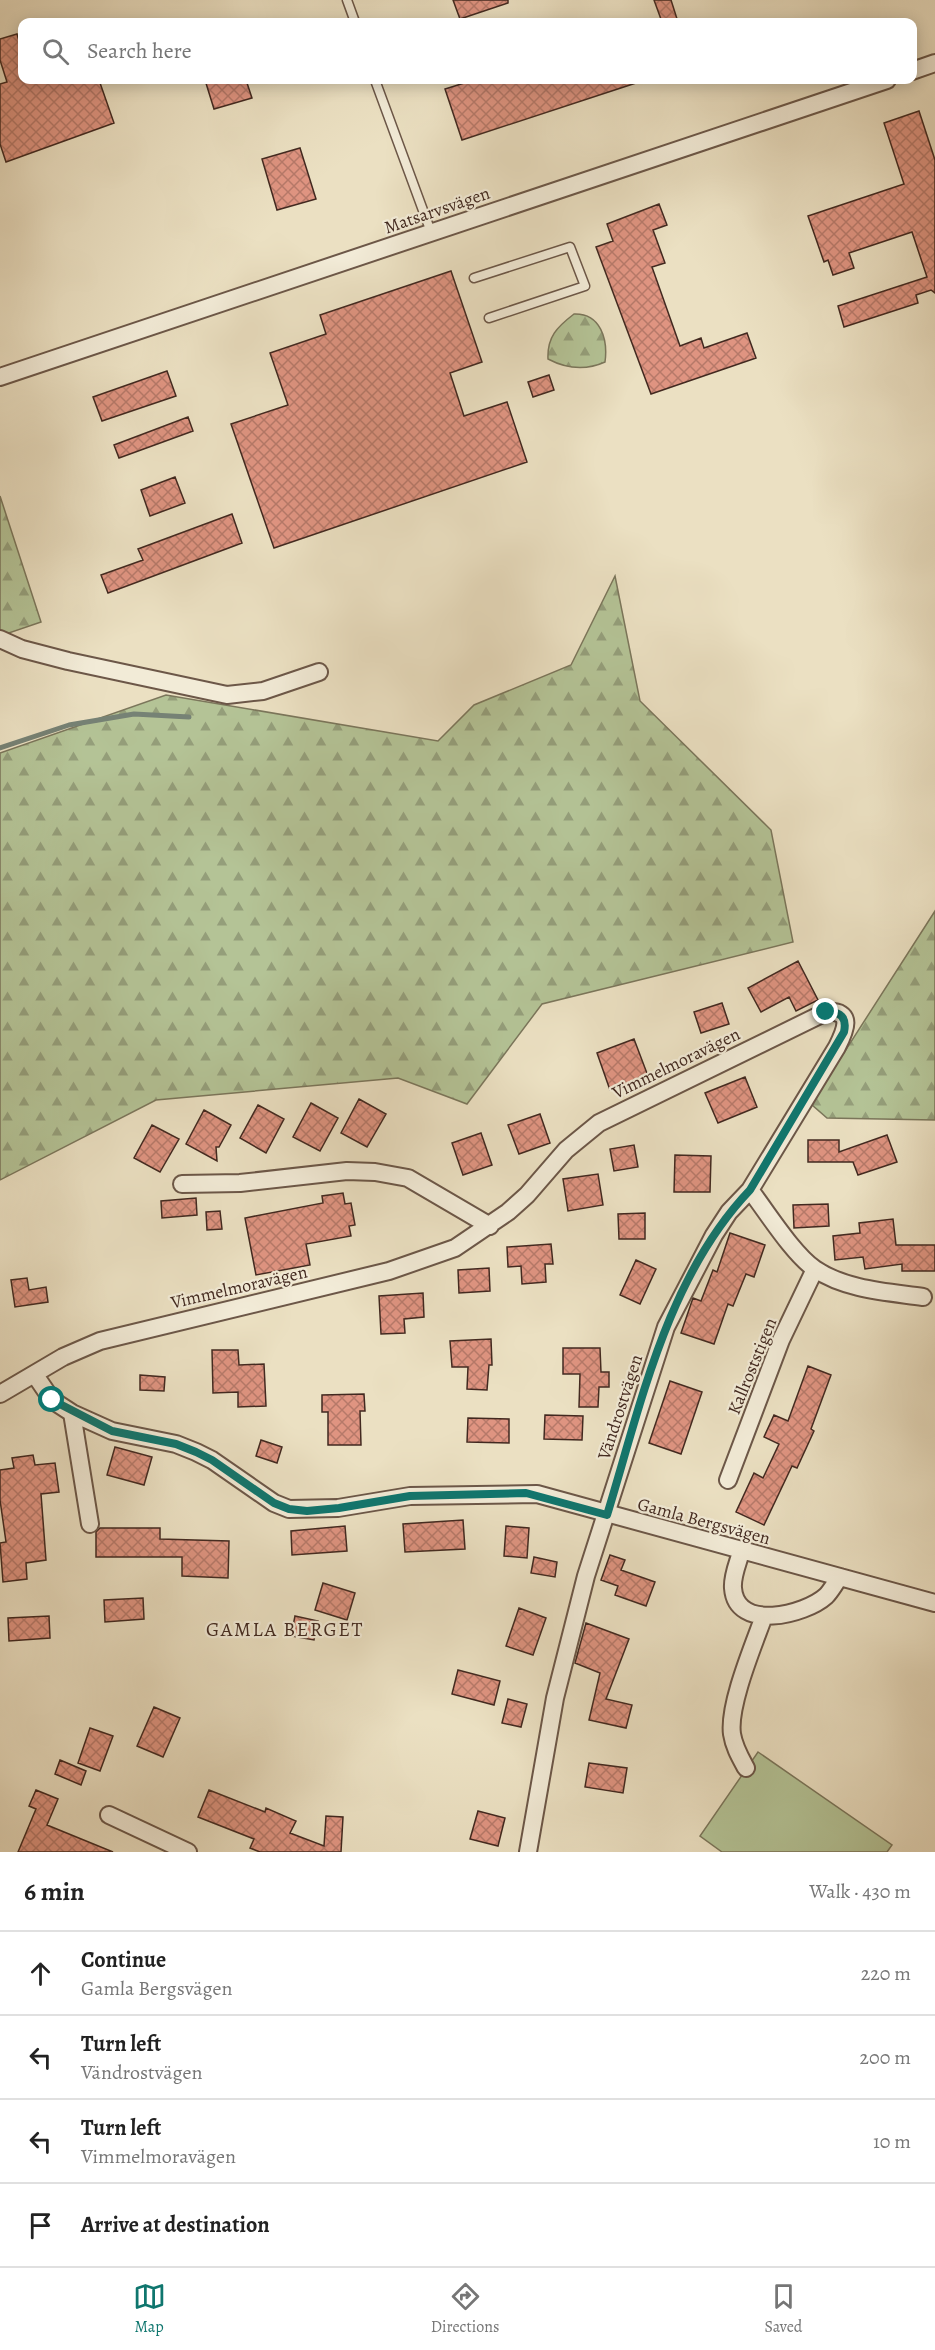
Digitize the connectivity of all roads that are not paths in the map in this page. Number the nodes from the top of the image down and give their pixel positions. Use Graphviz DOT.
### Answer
graph roads {
  1 [pos="347,0"];
  2 [pos="354,18"];
  3 [pos="935,63"];
  4 [pos="917,69"];
  5 [pos="376,84"];
  6 [pos="875,84"];
  7 [pos="430,232"];
  8 [pos="474,278"];
  9 [pos="489,318"];
  10 [pos="0,377"];
  11 [pos="0,639"];
  12 [pos="319,672"];
  13 [pos="843,1016"];
  14 [pos="182,1184"];
  15 [pos="750,1190"];
  16 [pos="490,1227"];
  17 [pos="815,1269"];
  18 [pos="923,1297"];
  19 [pos="35,1375"];
  20 [pos="0,1394"];
  21 [pos="72,1413"];
  22 [pos="728,1480"];
  23 [pos="607,1515"];
  24 [pos="90,1524"];
  25 [pos="741,1552"];
  26 [pos="840,1577"];
  27 [pos="935,1603"];
  28 [pos="764,1616"];
  29 [pos="747,1768"];
  30 [pos="109,1815"];
  31 [pos="188,1852"];
  32 [pos="528,1852"];
  1 -- 2 [label="lane"];
  3 -- 4 [label="street"];
  5 -- 7 [label="lane"];
  6 -- 7 [label="street, Matsarvsvägen"];
  7 -- 10 [label="street, Matsarvsvägen"];
  8 -- 9 [label="lane"];
  11 -- 12 [label="street"];
  13 -- 15 [label="street, Vändrostvägen"];
  13 -- 16 [label="street, Vimmelmoravägen"];
  14 -- 16 [label="street"];
  15 -- 17 [label="street"];
  15 -- 23 [label="street, Vändrostvägen"];
  16 -- 19 [label="street, Vimmelmoravägen"];
  17 -- 18 [label="street"];
  17 -- 22 [label="street, Kallroststigen"];
  19 -- 20 [label="street, Vimmelmoravägen"];
  19 -- 21 [label="street, Gamla Bergsvägen"];
  21 -- 23 [label="street, Gamla Bergsvägen"];
  21 -- 24 [label="street"];
  23 -- 25 [label="street, Gamla Bergsvägen"];
  23 -- 32 [label="street, Vändrostvägen"];
  25 -- 26 [label="street, Gamla Bergsvägen"];
  25 -- 28 [label="street"];
  26 -- 27 [label="street, Gamla Bergsvägen"];
  26 -- 28 [label="street"];
  28 -- 29 [label="street"];
  30 -- 31 [label="street"];
}
